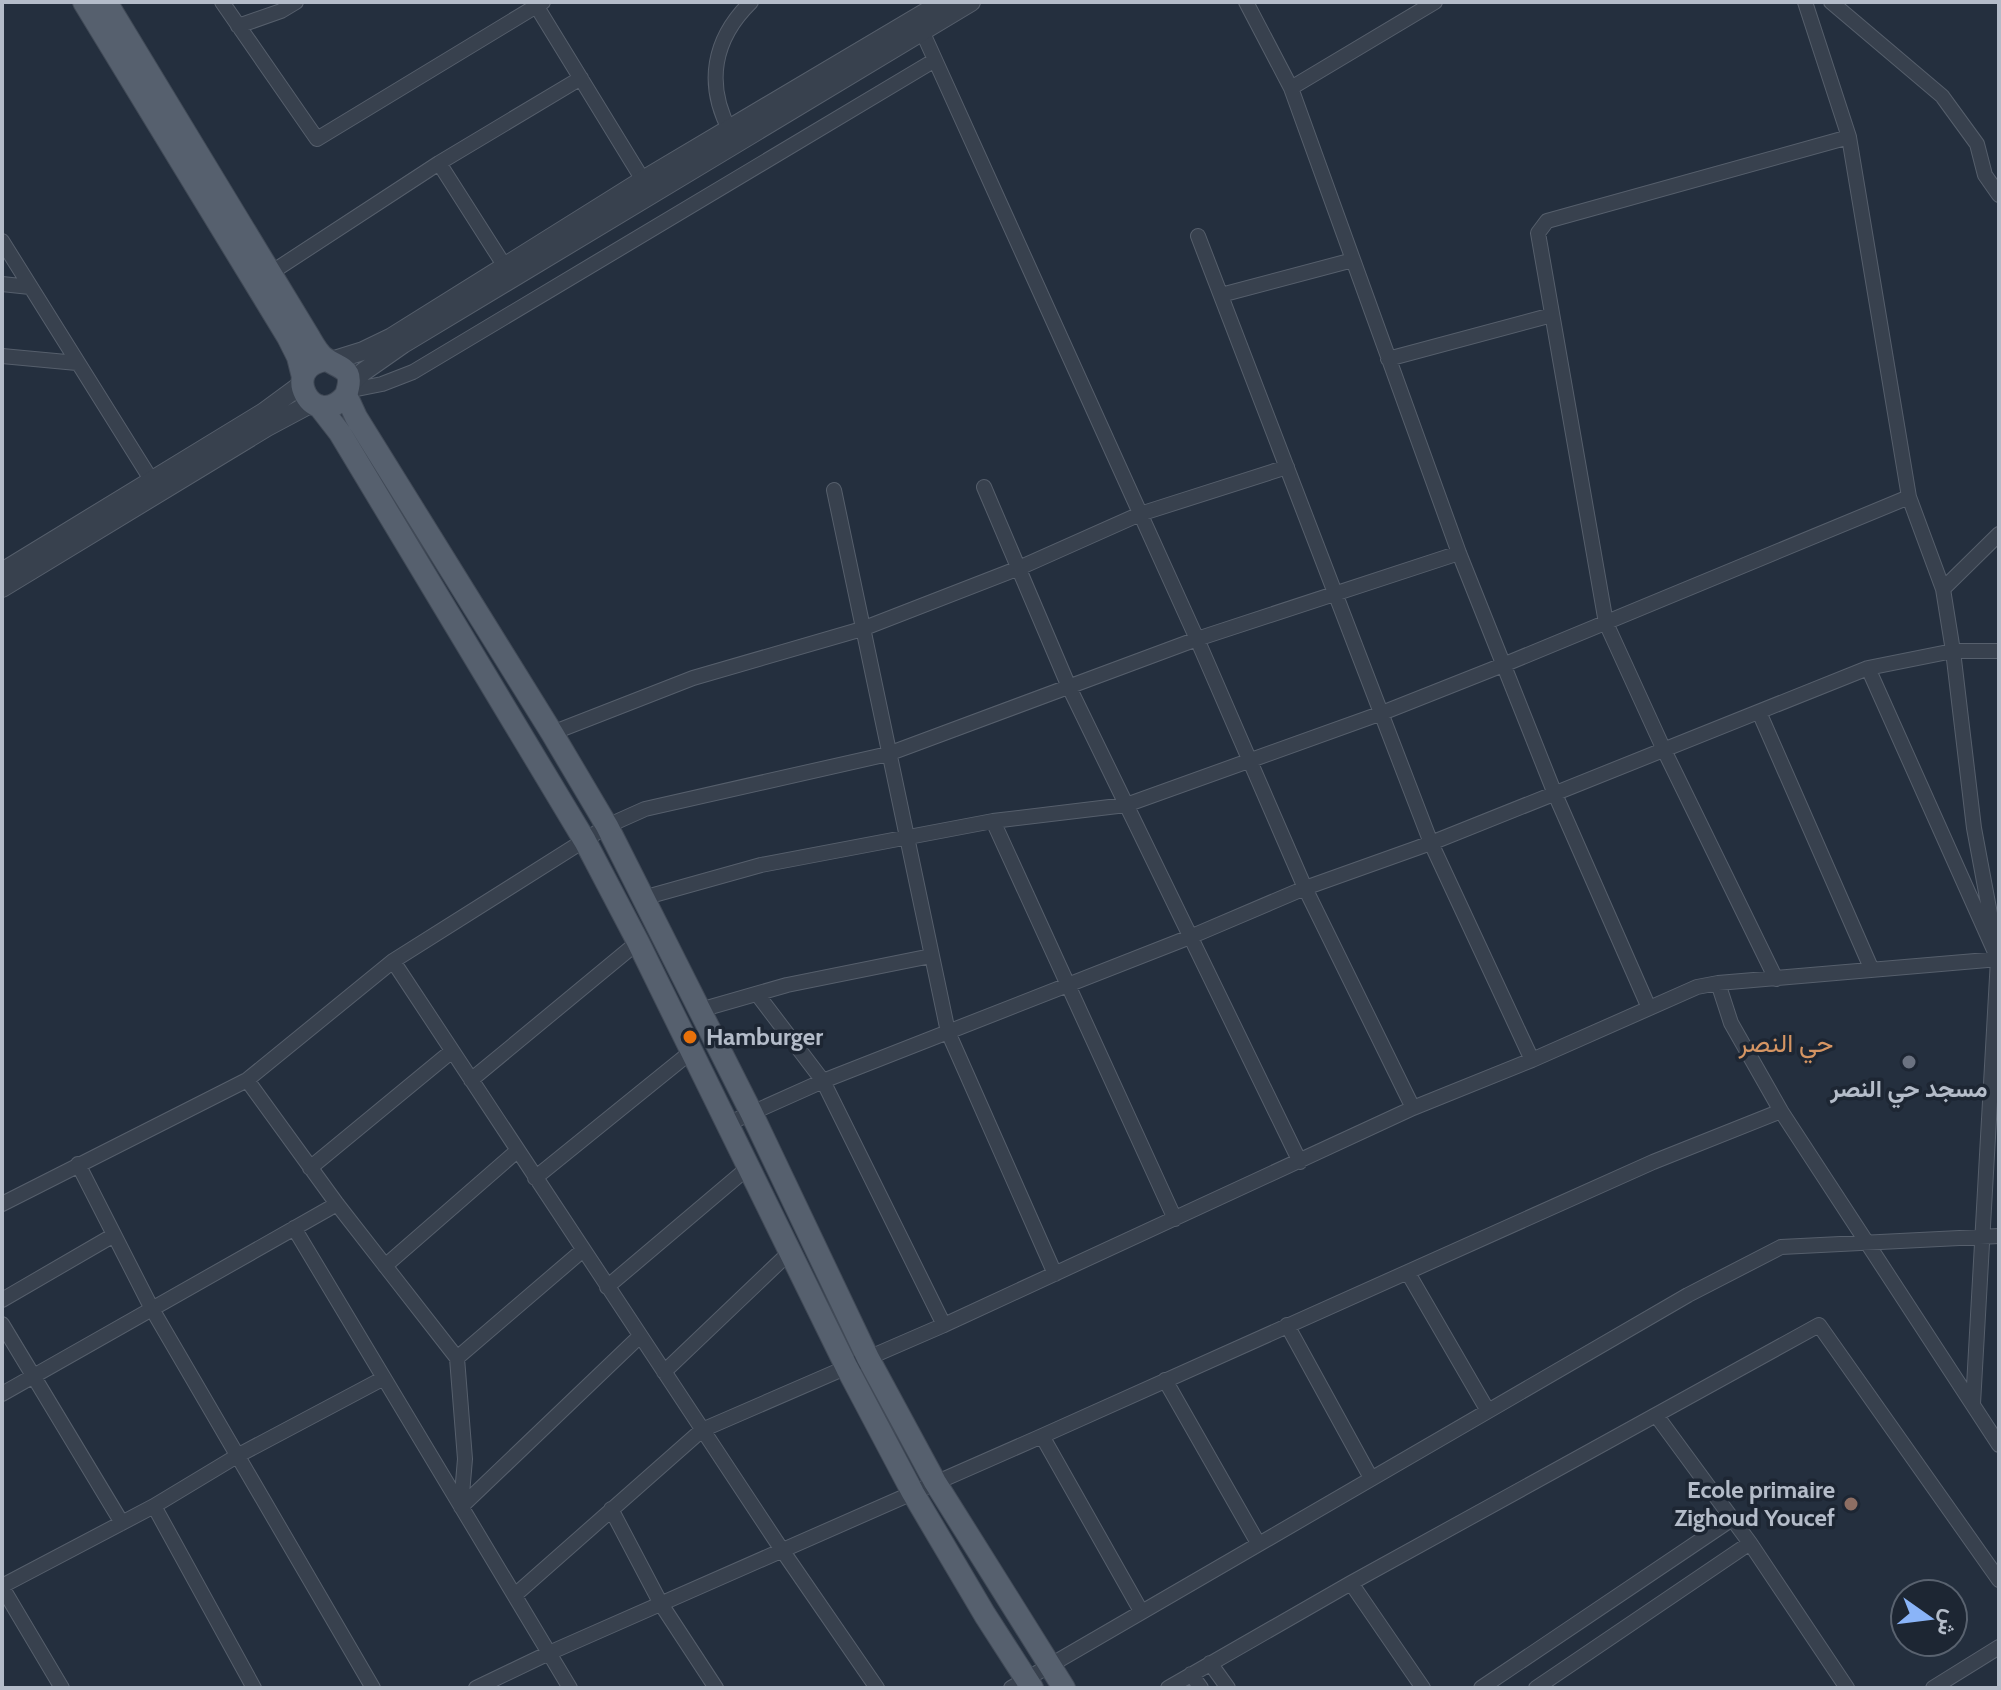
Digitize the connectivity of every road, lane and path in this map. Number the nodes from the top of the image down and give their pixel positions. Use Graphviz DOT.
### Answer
graph roads {
  1 [pos="84,2"];
  2 [pos="106,2"];
  3 [pos="222,2"];
  4 [pos="296,2"];
  5 [pos="751,2"];
  6 [pos="943,2"];
  7 [pos="971,2"];
  8 [pos="1246,2"];
  9 [pos="1435,2"];
  10 [pos="1805,2"];
  11 [pos="1831,2"];
  12 [pos="538,4"];
  13 [pos="238,26"];
  14 [pos="922,31"];
  15 [pos="935,60"];
  16 [pos="581,78"];
  17 [pos="1291,88"];
  18 [pos="730,131"];
  19 [pos="1849,137"];
  20 [pos="439,163"];
  21 [pos="643,180"];
  22 [pos="1999,195"];
  23 [pos="1198,236"];
  24 [pos="2,241"];
  25 [pos="1353,260"];
  26 [pos="504,265"];
  27 [pos="269,274"];
  28 [pos="2,284"];
  29 [pos="30,287"];
  30 [pos="1221,295"];
  31 [pos="1552,315"];
  32 [pos="2,356"];
  33 [pos="1388,359"];
  34 [pos="328,360"];
  35 [pos="77,363"];
  36 [pos="347,391"];
  37 [pos="309,392"];
  38 [pos="1287,467"];
  39 [pos="152,481"];
  40 [pos="984,487"];
  41 [pos="834,490"];
  42 [pos="1909,497"];
  43 [pos="1140,514"];
  44 [pos="420,520"];
  45 [pos="400,532"];
  46 [pos="1999,534"];
  47 [pos="1459,553"];
  48 [pos="1019,568"];
  49 [pos="2,572"];
  50 [pos="2,588"];
  51 [pos="1943,589"];
  52 [pos="1337,595"];
  53 [pos="1606,623"];
  54 [pos="862,629"];
  55 [pos="1197,639"];
  56 [pos="1953,651"];
  57 [pos="1999,651"];
  58 [pos="1503,665"];
  59 [pos="1868,668"];
  60 [pos="1069,687"];
  61 [pos="1759,712"];
  62 [pos="1382,713"];
  63 [pos="552,733"];
  64 [pos="1664,750"];
  65 [pos="888,754"];
  66 [pos="1250,761"];
  67 [pos="1555,794"];
  68 [pos="1126,805"];
  69 [pos="993,821"];
  70 [pos="607,826"];
  71 [pos="906,839"];
  72 [pos="585,841"];
  73 [pos="1431,843"];
  74 [pos="1305,888"];
  75 [pos="643,898"];
  76 [pos="1190,937"];
  77 [pos="638,942"];
  78 [pos="931,956"];
  79 [pos="1998,959"];
  80 [pos="393,961"];
  81 [pos="1872,970"];
  82 [pos="1776,979"];
  83 [pos="1718,983"];
  84 [pos="1066,986"];
  85 [pos="757,994"];
  86 [pos="1649,1008"];
  87 [pos="700,1010"];
  88 [pos="948,1032"];
  89 [pos="452,1051"];
  90 [pos="692,1051"];
  91 [pos="1532,1060"];
  92 [pos="247,1080"];
  93 [pos="471,1080"];
  94 [pos="823,1081"];
  95 [pos="1413,1108"];
  96 [pos="1781,1111"];
  97 [pos="751,1112"];
  98 [pos="727,1124"];
  99 [pos="517,1151"];
  100 [pos="1300,1162"];
  101 [pos="78,1164"];
  102 [pos="750,1166"];
  103 [pos="310,1168"];
  104 [pos="535,1178"];
  105 [pos="2,1204"];
  106 [pos="337,1204"];
  107 [pos="1175,1219"];
  108 [pos="294,1228"];
  109 [pos="114,1235"];
  110 [pos="1982,1236"];
  111 [pos="1999,1236"];
  112 [pos="1869,1243"];
  113 [pos="583,1250"];
  114 [pos="791,1251"];
  115 [pos="385,1266"];
  116 [pos="1408,1273"];
  117 [pos="1055,1274"];
  118 [pos="607,1287"];
  119 [pos="2,1300"];
  120 [pos="152,1309"];
  121 [pos="2,1324"];
  122 [pos="944,1325"];
  123 [pos="1287,1325"];
  124 [pos="640,1336"];
  125 [pos="457,1358"];
  126 [pos="868,1358"];
  127 [pos="847,1368"];
  128 [pos="664,1372"];
  129 [pos="33,1377"];
  130 [pos="384,1378"];
  131 [pos="1165,1380"];
  132 [pos="2,1394"];
  133 [pos="1973,1404"];
  134 [pos="1488,1411"];
  135 [pos="1656,1415"];
  136 [pos="1992,1423"];
  137 [pos="702,1430"];
  138 [pos="1042,1436"];
  139 [pos="1999,1445"];
  140 [pos="237,1456"];
  141 [pos="1371,1478"];
  142 [pos="935,1482"];
  143 [pos="913,1493"];
  144 [pos="154,1506"];
  145 [pos="461,1507"];
  146 [pos="611,1509"];
  147 [pos="1732,1519"];
  148 [pos="122,1523"];
  149 [pos="1258,1543"];
  150 [pos="1750,1543"];
  151 [pos="782,1550"];
  152 [pos="1999,1580"];
  153 [pos="1351,1583"];
  154 [pos="2,1586"];
  155 [pos="515,1595"];
  156 [pos="661,1604"];
  157 [pos="1141,1611"];
  158 [pos="1999,1647"];
  159 [pos="549,1653"];
  160 [pos="1210,1663"];
  161 [pos="1047,1666"];
  162 [pos="1191,1674"];
  163 [pos="1023,1685"];
  164 [pos="62,1688"];
  165 [pos="254,1688"];
  166 [pos="373,1688"];
  167 [pos="476,1688"];
  168 [pos="570,1688"];
  169 [pos="716,1688"];
  170 [pos="877,1688"];
  171 [pos="1064,1688"];
  172 [pos="1168,1688"];
  173 [pos="1201,1688"];
  174 [pos="1228,1688"];
  175 [pos="1423,1688"];
  176 [pos="1481,1688"];
  177 [pos="1536,1688"];
  178 [pos="1847,1688"];
  179 [pos="1933,1688"];
  1 -- 37 [label="main road"];
  2 -- 27 [label="main road"];
  3 -- 13 [label="street"];
  4 -- 13 [label="street"];
  5 -- 18 [label="street"];
  6 -- 18 [label="street"];
  7 -- 14 [label="street"];
  8 -- 17 [label="street"];
  9 -- 17 [label="street"];
  10 -- 19 [label="street"];
  11 -- 22 [label="street"];
  12 -- 13 [label="street"];
  12 -- 16 [label="street"];
  14 -- 15 [label="street"];
  14 -- 36 [label="street"];
  15 -- 36 [label="street"];
  15 -- 43 [label="street"];
  16 -- 20 [label="street"];
  16 -- 21 [label="street"];
  17 -- 25 [label="street"];
  18 -- 21 [label="street"];
  19 -- 31 [label="street"];
  19 -- 42 [label="street"];
  20 -- 26 [label="street"];
  20 -- 27 [label="street"];
  21 -- 26 [label="street"];
  23 -- 30 [label="street"];
  24 -- 29 [label="street"];
  25 -- 30 [label="street"];
  25 -- 33 [label="street"];
  26 -- 34 [label="street"];
  27 -- 34 [label="main road"];
  28 -- 29 [label="street"];
  29 -- 35 [label="street"];
  30 -- 38 [label="street"];
  31 -- 33 [label="street"];
  31 -- 53 [label="street"];
  32 -- 35 [label="street"];
  33 -- 47 [label="street"];
  34 -- 36 [label="main road"];
  34 -- 37 [label="main road"];
  35 -- 39 [label="street"];
  36 -- 37 [label="main road"];
  36 -- 44 [label="main road"];
  37 -- 39 [label="street"];
  37 -- 45 [label="main road"];
  37 -- 50 [label="street"];
  38 -- 43 [label="street"];
  38 -- 52 [label="street"];
  39 -- 49 [label="street"];
  40 -- 48 [label="street"];
  41 -- 54 [label="street"];
  42 -- 51 [label="street"];
  42 -- 53 [label="street"];
  43 -- 48 [label="street"];
  43 -- 55 [label="street"];
  44 -- 45 [label="main road"];
  44 -- 63 [label="main road"];
  45 -- 72 [label="main road"];
  46 -- 51 [label="street"];
  47 -- 52 [label="street"];
  47 -- 58 [label="street"];
  48 -- 54 [label="street"];
  48 -- 60 [label="street"];
  51 -- 56 [label="street"];
  52 -- 55 [label="street"];
  52 -- 62 [label="street"];
  53 -- 58 [label="street"];
  53 -- 64 [label="street"];
  54 -- 63 [label="street"];
  54 -- 65 [label="street"];
  55 -- 60 [label="street"];
  55 -- 66 [label="street"];
  56 -- 57 [label="street"];
  56 -- 59 [label="street"];
  56 -- 79 [label="street"];
  58 -- 62 [label="street"];
  58 -- 67 [label="street"];
  59 -- 61 [label="street"];
  59 -- 79 [label="street"];
  60 -- 65 [label="street"];
  60 -- 68 [label="street"];
  61 -- 64 [label="street"];
  61 -- 81 [label="street"];
  62 -- 66 [label="street"];
  62 -- 73 [label="street"];
  63 -- 70 [label="main road"];
  64 -- 67 [label="street"];
  64 -- 82 [label="street"];
  65 -- 70 [label="street"];
  65 -- 71 [label="street"];
  66 -- 68 [label="street"];
  66 -- 74 [label="street"];
  67 -- 73 [label="street"];
  67 -- 86 [label="street"];
  68 -- 69 [label="street"];
  68 -- 76 [label="street"];
  69 -- 71 [label="street"];
  69 -- 84 [label="street"];
  70 -- 72 [label="street"];
  70 -- 75 [label="main road"];
  71 -- 75 [label="street"];
  71 -- 78 [label="street"];
  72 -- 77 [label="main road"];
  72 -- 80 [label="street"];
  73 -- 74 [label="street"];
  73 -- 91 [label="street"];
  74 -- 76 [label="street"];
  74 -- 95 [label="street"];
  75 -- 87 [label="main road"];
  76 -- 84 [label="street"];
  76 -- 100 [label="street"];
  77 -- 90 [label="main road"];
  77 -- 93 [label="street"];
  78 -- 85 [label="street"];
  78 -- 88 [label="street"];
  79 -- 81 [label="street"];
  79 -- 110 [label="street"];
  80 -- 89 [label="street"];
  80 -- 92 [label="street"];
  81 -- 82 [label="street"];
  82 -- 83 [label="street"];
  83 -- 86 [label="street"];
  83 -- 96 [label="street"];
  84 -- 88 [label="street"];
  84 -- 107 [label="street"];
  85 -- 87 [label="street"];
  85 -- 94 [label="street"];
  86 -- 91 [label="street"];
  87 -- 97 [label="main road"];
  88 -- 94 [label="street"];
  88 -- 117 [label="street"];
  89 -- 93 [label="street"];
  89 -- 103 [label="street"];
  90 -- 98 [label="main road"];
  90 -- 104 [label="street"];
  91 -- 95 [label="street"];
  92 -- 101 [label="street"];
  92 -- 103 [label="street"];
  93 -- 99 [label="street"];
  94 -- 97 [label="street"];
  94 -- 122 [label="street"];
  95 -- 100 [label="street"];
  96 -- 112 [label="street"];
  96 -- 116 [label="street"];
  97 -- 98 [label="street"];
  97 -- 126 [label="main road"];
  98 -- 102 [label="main road"];
  99 -- 104 [label="street"];
  99 -- 115 [label="street"];
  100 -- 107 [label="street"];
  101 -- 105 [label="street"];
  101 -- 109 [label="street"];
  102 -- 114 [label="main road"];
  102 -- 118 [label="street"];
  103 -- 106 [label="street"];
  104 -- 113 [label="street"];
  106 -- 108 [label="street"];
  106 -- 115 [label="street"];
  107 -- 117 [label="street"];
  108 -- 120 [label="street"];
  108 -- 130 [label="street"];
  109 -- 119 [label="street"];
  109 -- 120 [label="street"];
  110 -- 111 [label="street"];
  110 -- 112 [label="street"];
  110 -- 133 [label="street"];
  112 -- 133 [label="street"];
  112 -- 134 [label="street"];
  113 -- 118 [label="street"];
  113 -- 125 [label="street"];
  114 -- 127 [label="main road"];
  114 -- 128 [label="street"];
  115 -- 125 [label="street"];
  116 -- 123 [label="street"];
  116 -- 134 [label="street"];
  117 -- 122 [label="street"];
  118 -- 124 [label="street"];
  120 -- 129 [label="street"];
  120 -- 140 [label="street"];
  121 -- 129 [label="street"];
  122 -- 126 [label="street"];
  123 -- 131 [label="street"];
  123 -- 141 [label="street"];
  124 -- 128 [label="street"];
  124 -- 145 [label="street"];
  125 -- 145 [label="street"];
  126 -- 127 [label="street"];
  126 -- 142 [label="main road"];
  127 -- 137 [label="street"];
  127 -- 143 [label="main road"];
  128 -- 137 [label="street"];
  129 -- 132 [label="street"];
  129 -- 148 [label="street"];
  130 -- 140 [label="street"];
  130 -- 145 [label="street"];
  131 -- 138 [label="street"];
  131 -- 149 [label="street"];
  133 -- 136 [label="street"];
  134 -- 141 [label="street"];
  135 -- 147 [label="street"];
  135 -- 152 [label="street"];
  135 -- 153 [label="street"];
  136 -- 139 [label="street"];
  137 -- 146 [label="street"];
  137 -- 151 [label="street"];
  138 -- 142 [label="street"];
  138 -- 157 [label="street"];
  140 -- 144 [label="street"];
  140 -- 166 [label="street"];
  141 -- 149 [label="street"];
  142 -- 143 [label="street"];
  142 -- 161 [label="main road"];
  143 -- 151 [label="street"];
  143 -- 163 [label="main road"];
  144 -- 148 [label="street"];
  144 -- 165 [label="street"];
  145 -- 155 [label="street"];
  146 -- 155 [label="street"];
  146 -- 156 [label="street"];
  147 -- 150 [label="street"];
  147 -- 176 [label="street"];
  148 -- 154 [label="street"];
  149 -- 157 [label="street"];
  150 -- 177 [label="street"];
  150 -- 178 [label="street"];
  151 -- 156 [label="street"];
  151 -- 170 [label="street"];
  153 -- 160 [label="street"];
  153 -- 175 [label="street"];
  154 -- 164 [label="street"];
  155 -- 159 [label="street"];
  156 -- 159 [label="street"];
  156 -- 169 [label="street"];
  157 -- 161 [label="street"];
  158 -- 179 [label="street"];
  159 -- 167 [label="street"];
  159 -- 168 [label="street"];
  160 -- 162 [label="street"];
  160 -- 174 [label="street"];
  161 -- 163 [label="street"];
  161 -- 171 [label="main road"];
  162 -- 172 [label="street"];
  162 -- 173 [label="street"];
}
